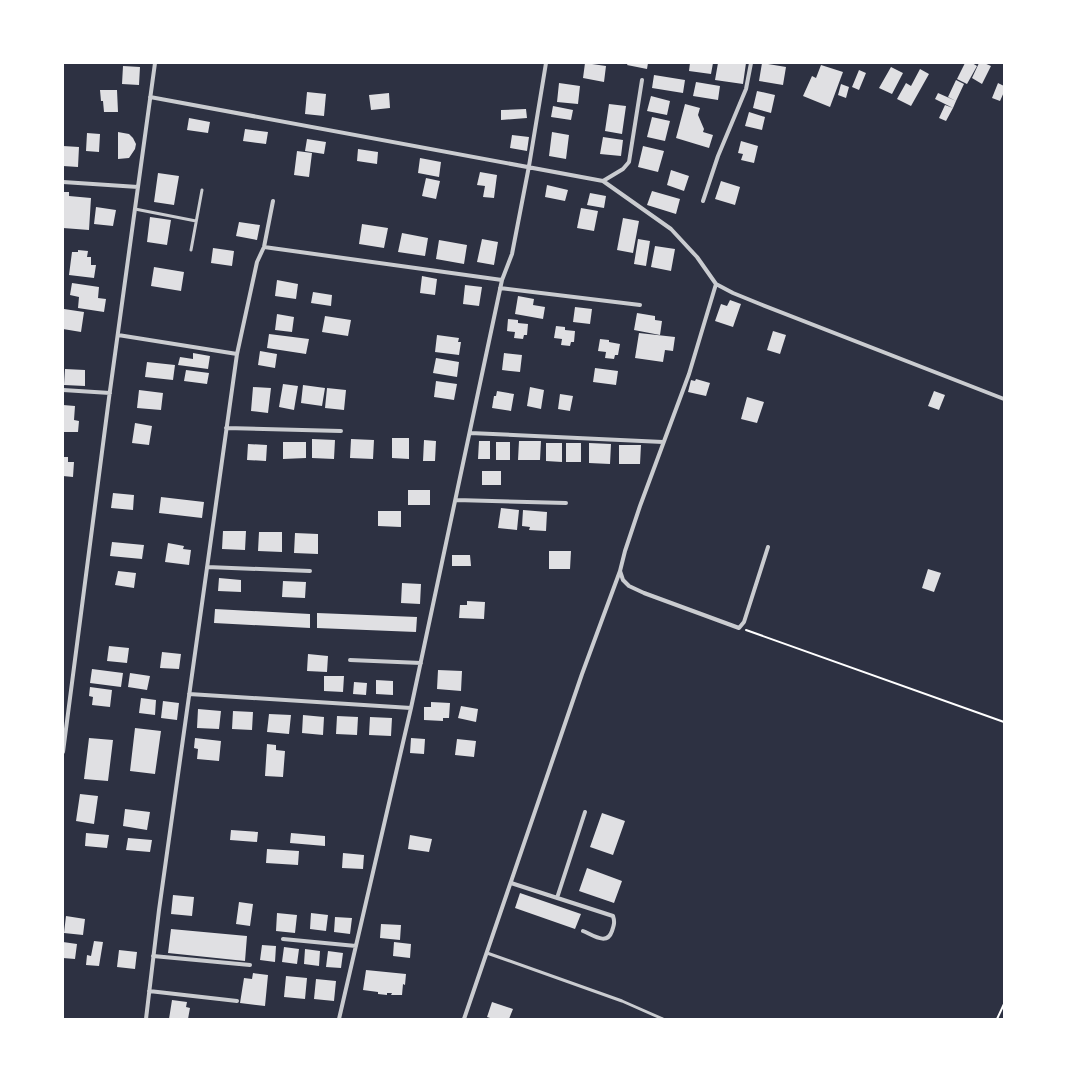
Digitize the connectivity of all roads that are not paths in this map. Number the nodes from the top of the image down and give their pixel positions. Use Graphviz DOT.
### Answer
graph roads {
  1 [pos="154,63"];
  2 [pos="546,63"];
  3 [pos="751,63"];
  4 [pos="642,80"];
  5 [pos="150,97"];
  6 [pos="529,166"];
  7 [pos="603,181"];
  8 [pos="63,182"];
  9 [pos="138,188"];
  10 [pos="202,190"];
  11 [pos="273,201"];
  12 [pos="703,201"];
  13 [pos="135,209"];
  14 [pos="196,221"];
  15 [pos="264,247"];
  16 [pos="191,250"];
  17 [pos="502,280"];
  18 [pos="716,284"];
  19 [pos="500,288"];
  20 [pos="640,305"];
  21 [pos="118,335"];
  22 [pos="237,354"];
  23 [pos="63,390"];
  24 [pos="110,393"];
  25 [pos="1004,399"];
  26 [pos="226,428"];
  27 [pos="341,431"];
  28 [pos="470,433"];
  29 [pos="662,442"];
  30 [pos="456,500"];
  31 [pos="566,503"];
  32 [pos="768,547"];
  33 [pos="207,567"];
  34 [pos="310,571"];
  35 [pos="620,571"];
  36 [pos="350,660"];
  37 [pos="421,663"];
  38 [pos="189,694"];
  39 [pos="411,708"];
  40 [pos="63,752"];
  41 [pos="586,812"];
  42 [pos="511,883"];
  43 [pos="556,898"];
  44 [pos="583,931"];
  45 [pos="283,940"];
  46 [pos="356,946"];
  47 [pos="487,953"];
  48 [pos="153,956"];
  49 [pos="250,965"];
  50 [pos="149,991"];
  51 [pos="237,1001"];
  52 [pos="146,1019"];
  53 [pos="339,1019"];
  54 [pos="464,1019"];
  55 [pos="663,1019"];
  1 -- 5 [label="street"];
  2 -- 6 [label="street"];
  3 -- 12 [label="street"];
  4 -- 7 [label="street"];
  5 -- 6 [label="street"];
  5 -- 9 [label="street"];
  6 -- 7 [label="street"];
  6 -- 17 [label="street"];
  7 -- 18 [label="street"];
  8 -- 9 [label="street"];
  9 -- 13 [label="street"];
  10 -- 14 [label="lane"];
  11 -- 15 [label="street"];
  13 -- 14 [label="lane"];
  13 -- 21 [label="street"];
  14 -- 16 [label="lane"];
  15 -- 17 [label="street"];
  15 -- 22 [label="street"];
  17 -- 19 [label="street"];
  18 -- 25 [label="street"];
  18 -- 29 [label="street"];
  19 -- 20 [label="street"];
  19 -- 28 [label="street"];
  21 -- 22 [label="street"];
  21 -- 24 [label="street"];
  22 -- 26 [label="street"];
  23 -- 24 [label="street"];
  24 -- 40 [label="street"];
  26 -- 27 [label="street"];
  26 -- 33 [label="street"];
  28 -- 29 [label="street"];
  28 -- 30 [label="street"];
  29 -- 35 [label="street"];
  30 -- 31 [label="street"];
  30 -- 37 [label="street"];
  32 -- 35 [label="street"];
  33 -- 34 [label="street"];
  33 -- 38 [label="street"];
  35 -- 42 [label="street"];
  36 -- 37 [label="street"];
  37 -- 39 [label="street"];
  38 -- 39 [label="street"];
  38 -- 48 [label="street"];
  39 -- 46 [label="street"];
  41 -- 43 [label="street"];
  42 -- 43 [label="street"];
  42 -- 47 [label="street"];
  43 -- 44 [label="street"];
  45 -- 46 [label="street"];
  46 -- 53 [label="street"];
  47 -- 54 [label="street"];
  47 -- 55 [label="lane"];
  48 -- 49 [label="street"];
  48 -- 50 [label="street"];
  50 -- 51 [label="street"];
  50 -- 52 [label="street"];
}
